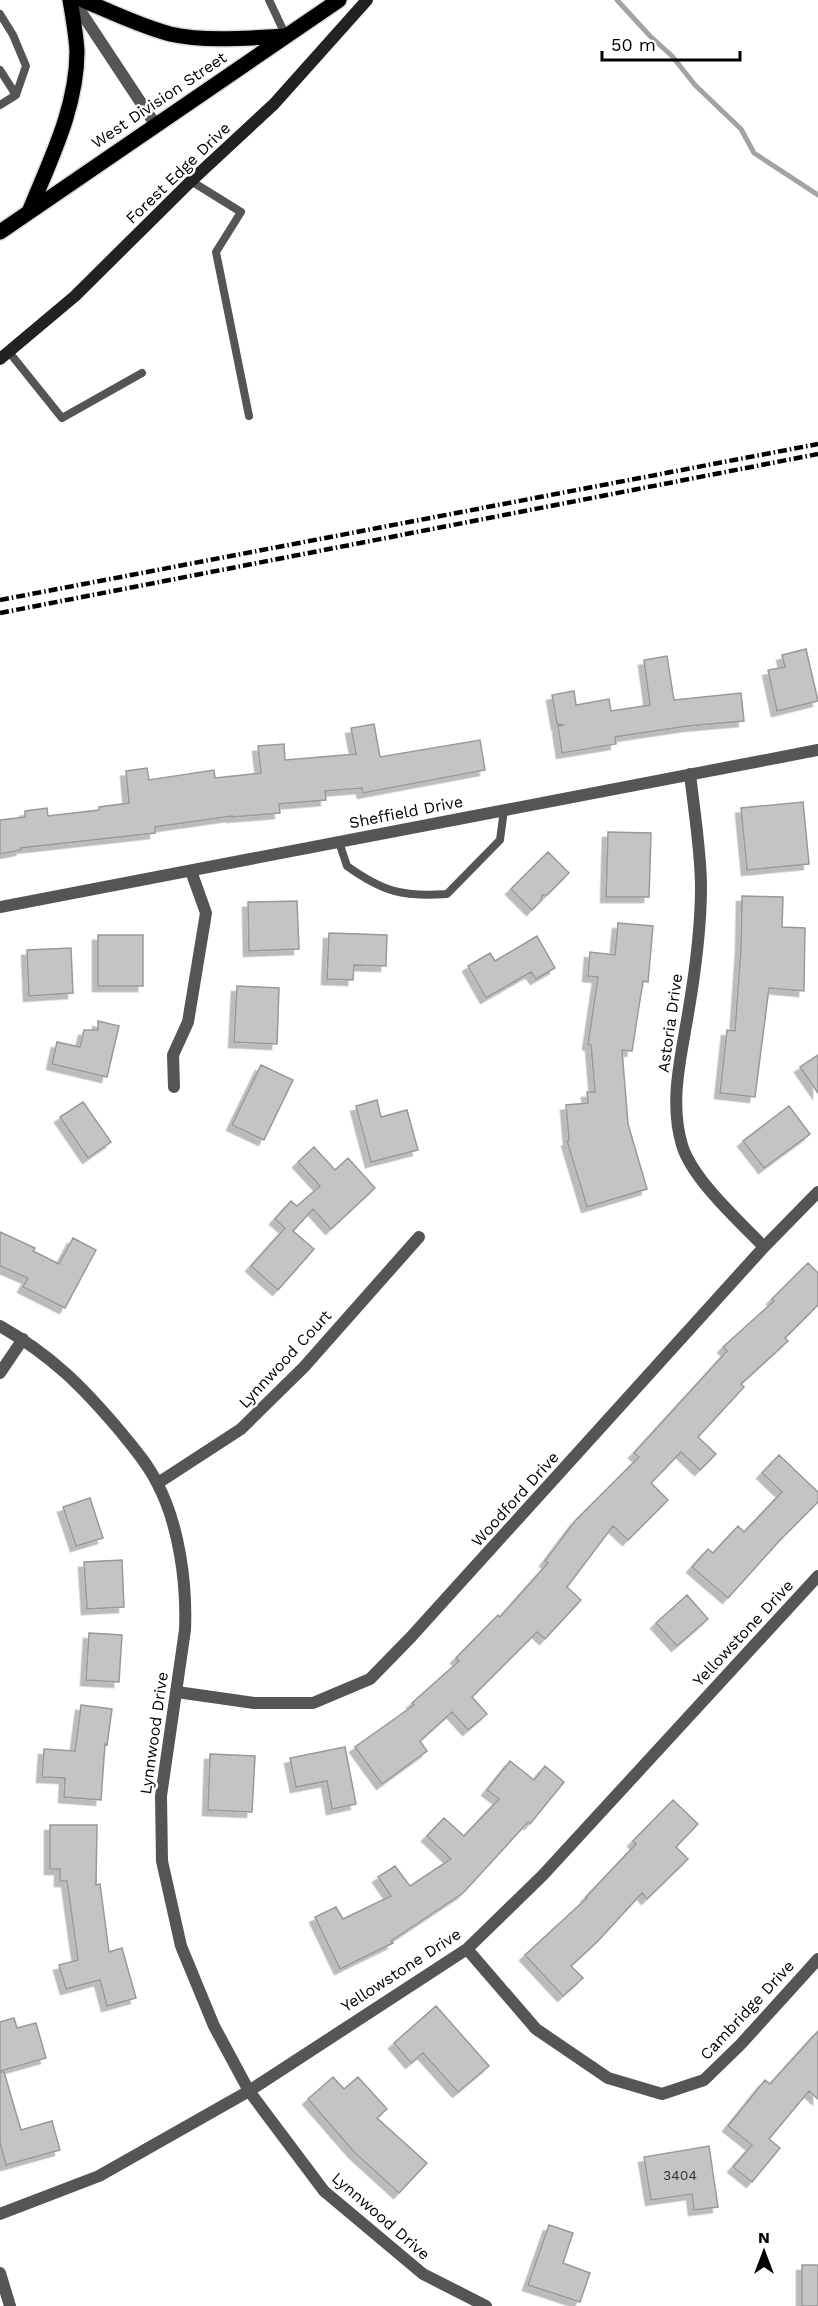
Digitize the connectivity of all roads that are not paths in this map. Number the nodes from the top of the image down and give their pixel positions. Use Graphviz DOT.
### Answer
graph roads {
  1 [pos="72,0"];
  2 [pos="83,0"];
  3 [pos="269,0"];
  4 [pos="339,0"];
  5 [pos="367,0"];
  6 [pos="0,14"];
  7 [pos="286,36"];
  8 [pos="0,70"];
  9 [pos="16,95"];
  10 [pos="0,105"];
  11 [pos="155,124"];
  12 [pos="191,181"];
  13 [pos="29,212"];
  14 [pos="0,232"];
  15 [pos="4,355"];
  16 [pos="142,373"];
  17 [pos="249,416"];
  18 [pos="818,750"];
  19 [pos="690,774"];
  20 [pos="504,810"];
  21 [pos="339,842"];
  22 [pos="191,871"];
  23 [pos="0,907"];
  24 [pos="174,1087"];
  25 [pos="818,1192"];
  26 [pos="419,1237"];
  27 [pos="764,1247"];
  28 [pos="0,1326"];
  29 [pos="23,1339"];
  30 [pos="0,1373"];
  31 [pos="158,1483"];
  32 [pos="818,1576"];
  33 [pos="177,1692"];
  34 [pos="467,1949"];
  35 [pos="818,1959"];
  36 [pos="249,2091"];
  37 [pos="0,2214"];
  38 [pos="0,2273"];
  39 [pos="10,2306"];
  40 [pos="486,2306"];
  1 -- 11 [label="street"];
  1 -- 13 [label="main road"];
  2 -- 7 [label="main road"];
  3 -- 7 [label="lane"];
  4 -- 7 [label="main road, West Division Street"];
  5 -- 12 [label="street, Forest Edge Drive"];
  6 -- 9 [label="lane"];
  7 -- 11 [label="main road, West Division Street"];
  8 -- 9 [label="lane"];
  9 -- 10 [label="lane"];
  11 -- 13 [label="main road, West Division Street"];
  12 -- 15 [label="street, Forest Edge Drive"];
  12 -- 17 [label="lane"];
  13 -- 14 [label="main road, West Division Street"];
  15 -- 16 [label="lane"];
  18 -- 19 [label="street, Sheffield Drive"];
  19 -- 20 [label="street, Sheffield Drive"];
  19 -- 27 [label="street, Astoria Drive"];
  20 -- 21 [label="street, Sheffield Drive"];
  20 -- 21 [label="lane"];
  21 -- 22 [label="street, Sheffield Drive"];
  22 -- 23 [label="street, Sheffield Drive"];
  22 -- 24 [label="street"];
  25 -- 27 [label="street, Woodford Drive"];
  26 -- 31 [label="street, Lynnwood Court"];
  27 -- 33 [label="street, Woodford Drive"];
  28 -- 29 [label="street, Lynnwood Drive"];
  29 -- 30 [label="street"];
  29 -- 31 [label="street, Lynnwood Drive"];
  31 -- 33 [label="street, Lynnwood Drive"];
  32 -- 34 [label="street, Yellowstone Drive"];
  33 -- 36 [label="street, Lynnwood Drive"];
  34 -- 35 [label="street, Cambridge Drive"];
  34 -- 36 [label="street, Yellowstone Drive"];
  36 -- 37 [label="street, Yellowstone Drive"];
  36 -- 40 [label="street, Lynnwood Drive"];
  38 -- 39 [label="street"];
}
